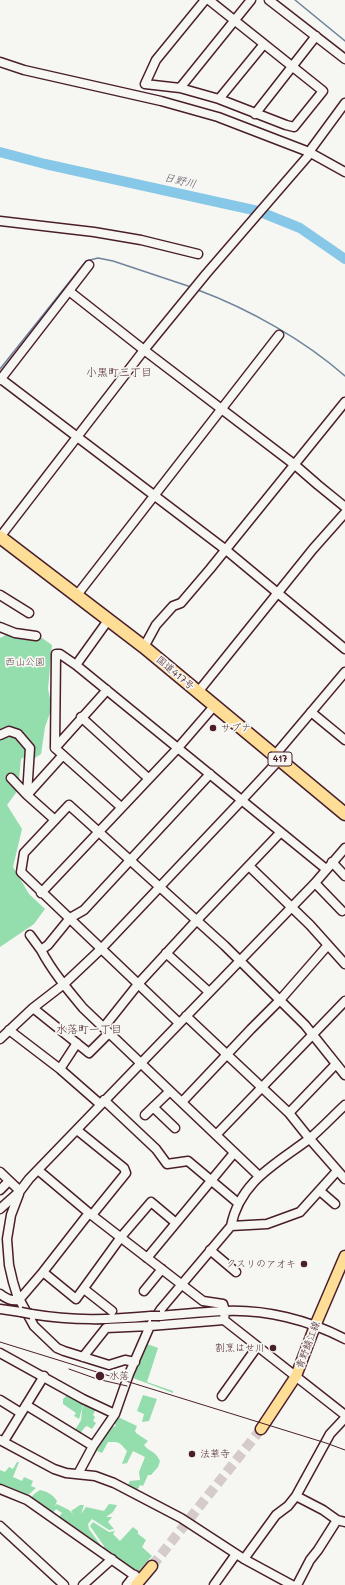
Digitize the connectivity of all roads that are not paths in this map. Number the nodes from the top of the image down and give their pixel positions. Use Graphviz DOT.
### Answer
graph roads {
  1 [pos="205,0"];
  2 [pos="209,0"];
  3 [pos="251,0"];
  4 [pos="270,0"];
  5 [pos="235,21"];
  6 [pos="316,36"];
  7 [pos="264,44"];
  8 [pos="345,59"];
  9 [pos="0,62"];
  10 [pos="292,66"];
  11 [pos="180,88"];
  12 [pos="219,99"];
  13 [pos="345,103"];
  14 [pos="255,114"];
  15 [pos="308,154"];
  16 [pos="345,172"];
  17 [pos="0,221"];
  18 [pos="198,254"];
  19 [pos="90,265"];
  20 [pos="69,291"];
  21 [pos="279,335"];
  22 [pos="144,350"];
  23 [pos="1,379"];
  24 [pos="345,402"];
  25 [pos="220,409"];
  26 [pos="77,437"];
  27 [pos="295,465"];
  28 [pos="154,496"];
  29 [pos="345,507"];
  30 [pos="345,513"];
  31 [pos="0,537"];
  32 [pos="226,550"];
  33 [pos="277,594"];
  34 [pos="0,595"];
  35 [pos="77,596"];
  36 [pos="29,613"];
  37 [pos="109,619"];
  38 [pos="0,627"];
  39 [pos="36,636"];
  40 [pos="144,647"];
  41 [pos="345,649"];
  42 [pos="76,665"];
  43 [pos="345,672"];
  44 [pos="107,690"];
  45 [pos="198,692"];
  46 [pos="215,705"];
  47 [pos="311,712"];
  48 [pos="81,717"];
  49 [pos="0,735"];
  50 [pos="345,740"];
  51 [pos="55,748"];
  52 [pos="177,749"];
  53 [pos="63,755"];
  54 [pos="277,757"];
  55 [pos="210,774"];
  56 [pos="11,778"];
  57 [pos="148,778"];
  58 [pos="27,795"];
  59 [pos="241,801"];
  60 [pos="121,807"];
  61 [pos="345,814"];
  62 [pos="55,820"];
  63 [pos="98,832"];
  64 [pos="280,833"];
  65 [pos="345,848"];
  66 [pos="130,859"];
  67 [pos="332,862"];
  68 [pos="249,866"];
  69 [pos="326,869"];
  70 [pos="345,876"];
  71 [pos="315,883"];
  72 [pos="159,887"];
  73 [pos="41,892"];
  74 [pos="291,907"];
  75 [pos="342,911"];
  76 [pos="70,918"];
  77 [pos="196,920"];
  78 [pos="30,935"];
  79 [pos="328,945"];
  80 [pos="101,949"];
  81 [pos="41,950"];
  82 [pos="166,953"];
  83 [pos="239,960"];
  84 [pos="345,964"];
  85 [pos="64,984"];
  86 [pos="139,984"];
  87 [pos="209,992"];
  88 [pos="280,1000"];
  89 [pos="343,1007"];
  90 [pos="33,1008"];
  91 [pos="186,1016"];
  92 [pos="179,1023"];
  93 [pos="9,1030"];
  94 [pos="106,1030"];
  95 [pos="313,1036"];
  96 [pos="0,1039"];
  97 [pos="76,1043"];
  98 [pos="227,1055"];
  99 [pos="140,1064"];
  100 [pos="336,1064"];
  101 [pos="60,1069"];
  102 [pos="345,1075"];
  103 [pos="262,1087"];
  104 [pos="170,1091"];
  105 [pos="102,1102"];
  106 [pos="182,1102"];
  107 [pos="345,1105"];
  108 [pos="153,1107"];
  109 [pos="289,1113"];
  110 [pos="145,1115"];
  111 [pos="174,1128"];
  112 [pos="77,1130"];
  113 [pos="216,1135"];
  114 [pos="309,1138"];
  115 [pos="234,1153"];
  116 [pos="38,1170"];
  117 [pos="337,1171"];
  118 [pos="0,1172"];
  119 [pos="259,1176"];
  120 [pos="345,1179"];
  121 [pos="9,1181"];
  122 [pos="211,1181"];
  123 [pos="0,1190"];
  124 [pos="20,1191"];
  125 [pos="320,1191"];
  126 [pos="238,1203"];
  127 [pos="335,1204"];
  128 [pos="0,1209"];
  129 [pos="91,1214"];
  130 [pos="176,1223"];
  131 [pos="231,1226"];
  132 [pos="122,1237"];
  133 [pos="210,1250"];
  134 [pos="147,1258"];
  135 [pos="344,1261"];
  136 [pos="162,1269"];
  137 [pos="43,1272"];
  138 [pos="236,1272"];
  139 [pos="181,1285"];
  140 [pos="84,1289"];
  141 [pos="144,1291"];
  142 [pos="0,1294"];
  143 [pos="19,1300"];
  144 [pos="0,1309"];
  145 [pos="112,1311"];
  146 [pos="225,1311"];
  147 [pos="224,1320"];
  148 [pos="150,1326"];
  149 [pos="315,1326"];
  150 [pos="345,1339"];
  151 [pos="257,1347"];
  152 [pos="0,1353"];
  153 [pos="83,1357"];
  154 [pos="135,1362"];
  155 [pos="44,1376"];
  156 [pos="296,1376"];
  157 [pos="222,1396"];
  158 [pos="0,1400"];
  159 [pos="26,1405"];
  160 [pos="21,1413"];
  161 [pos="115,1414"];
  162 [pos="345,1417"];
  163 [pos="261,1429"];
  164 [pos="2,1441"];
  165 [pos="93,1446"];
  166 [pos="78,1474"];
  167 [pos="0,1489"];
  168 [pos="296,1496"];
  169 [pos="341,1521"];
  170 [pos="0,1526"];
  171 [pos="236,1554"];
  172 [pos="112,1559"];
  173 [pos="244,1559"];
  174 [pos="152,1566"];
  175 [pos="136,1579"];
  176 [pos="64,1585"];
  177 [pos="83,1585"];
  178 [pos="127,1585"];
  179 [pos="214,1585"];
  180 [pos="292,1585"];
  181 [pos="297,1585"];
  1 -- 11 [label="street"];
  2 -- 5 [label="street"];
  3 -- 5 [label="street"];
  4 -- 6 [label="street"];
  5 -- 7 [label="street"];
  5 -- 11 [label="street"];
  6 -- 8 [label="street"];
  6 -- 10 [label="street"];
  7 -- 10 [label="street"];
  7 -- 12 [label="street"];
  9 -- 15 [label="street"];
  10 -- 14 [label="street"];
  10 -- 14 [label="street"];
  11 -- 12 [label="street"];
  12 -- 14 [label="street"];
  13 -- 15 [label="street"];
  15 -- 16 [label="street"];
  15 -- 22 [label="street"];
  17 -- 18 [label="street"];
  19 -- 20 [label="street"];
  20 -- 22 [label="street"];
  20 -- 23 [label="street"];
  21 -- 25 [label="street"];
  22 -- 25 [label="street"];
  22 -- 26 [label="street"];
  23 -- 26 [label="street"];
  24 -- 27 [label="street"];
  25 -- 27 [label="street"];
  25 -- 28 [label="street"];
  26 -- 28 [label="street"];
  26 -- 31 [label="street"];
  27 -- 29 [label="street"];
  27 -- 32 [label="street"];
  28 -- 32 [label="street"];
  28 -- 35 [label="street"];
  30 -- 33 [label="street"];
  31 -- 35 [label="highway, 国道417号 / 417"];
  32 -- 33 [label="street"];
  32 -- 40 [label="street"];
  33 -- 41 [label="street"];
  33 -- 45 [label="street"];
  34 -- 36 [label="street"];
  35 -- 37 [label="highway, 国道417号 / 417"];
  37 -- 40 [label="highway, 国道417号 / 417"];
  37 -- 42 [label="street"];
  38 -- 39 [label="street"];
  40 -- 45 [label="highway, 国道417号 / 417"];
  42 -- 44 [label="street"];
  42 -- 51 [label="street"];
  43 -- 47 [label="street"];
  44 -- 48 [label="street"];
  44 -- 52 [label="street"];
  45 -- 46 [label="highway, 国道417号 / 417"];
  46 -- 52 [label="street"];
  46 -- 54 [label="highway, 国道417号 / 417"];
  47 -- 50 [label="street"];
  47 -- 54 [label="street"];
  48 -- 51 [label="street"];
  48 -- 57 [label="street"];
  49 -- 58 [label="street"];
  51 -- 53 [label="street"];
  52 -- 55 [label="street"];
  52 -- 57 [label="street"];
  53 -- 58 [label="street"];
  53 -- 60 [label="street"];
  54 -- 59 [label="street"];
  54 -- 61 [label="highway, 国道417号 / 417"];
  55 -- 59 [label="street"];
  55 -- 66 [label="street"];
  56 -- 58 [label="street"];
  57 -- 60 [label="street"];
  58 -- 62 [label="street"];
  59 -- 64 [label="street"];
  59 -- 72 [label="street"];
  60 -- 63 [label="street"];
  62 -- 63 [label="street"];
  62 -- 73 [label="street"];
  63 -- 66 [label="street"];
  63 -- 73 [label="street"];
  64 -- 68 [label="street"];
  64 -- 69 [label="street"];
  65 -- 67 [label="street"];
  66 -- 72 [label="street"];
  66 -- 76 [label="street"];
  67 -- 69 [label="street"];
  67 -- 70 [label="street"];
  68 -- 74 [label="street"];
  68 -- 77 [label="street"];
  69 -- 71 [label="street"];
  71 -- 74 [label="street"];
  71 -- 75 [label="street"];
  72 -- 77 [label="street"];
  72 -- 80 [label="street"];
  73 -- 76 [label="street"];
  74 -- 79 [label="street"];
  74 -- 83 [label="street"];
  76 -- 80 [label="street"];
  76 -- 81 [label="street"];
  77 -- 82 [label="street"];
  77 -- 83 [label="street"];
  78 -- 81 [label="street"];
  79 -- 84 [label="street"];
  79 -- 88 [label="street"];
  80 -- 85 [label="street"];
  80 -- 86 [label="street"];
  81 -- 85 [label="street"];
  82 -- 86 [label="street"];
  82 -- 87 [label="street"];
  83 -- 87 [label="street"];
  83 -- 88 [label="street"];
  85 -- 90 [label="street"];
  85 -- 94 [label="street"];
  86 -- 92 [label="street"];
  86 -- 94 [label="street"];
  87 -- 91 [label="street"];
  88 -- 95 [label="street"];
  88 -- 98 [label="street"];
  89 -- 95 [label="street"];
  90 -- 93 [label="street"];
  90 -- 97 [label="street"];
  91 -- 92 [label="street"];
  91 -- 98 [label="street"];
  92 -- 99 [label="street"];
  93 -- 96 [label="street"];
  93 -- 101 [label="street"];
  94 -- 97 [label="street"];
  94 -- 99 [label="street"];
  95 -- 100 [label="street"];
  95 -- 103 [label="street"];
  97 -- 101 [label="street"];
  98 -- 103 [label="street"];
  98 -- 106 [label="street"];
  99 -- 104 [label="street"];
  99 -- 105 [label="street"];
  100 -- 102 [label="street"];
  100 -- 109 [label="street"];
  101 -- 105 [label="street"];
  103 -- 109 [label="street"];
  103 -- 113 [label="street"];
  104 -- 106 [label="street"];
  104 -- 108 [label="street"];
  105 -- 112 [label="street"];
  105 -- 122 [label="street"];
  106 -- 113 [label="street"];
  107 -- 114 [label="street"];
  108 -- 110 [label="street"];
  108 -- 111 [label="street"];
  109 -- 114 [label="street"];
  112 -- 116 [label="street"];
  112 -- 129 [label="street"];
  113 -- 115 [label="street"];
  114 -- 117 [label="street"];
  114 -- 119 [label="street"];
  115 -- 119 [label="street"];
  115 -- 122 [label="street"];
  116 -- 124 [label="street"];
  116 -- 129 [label="street"];
  117 -- 120 [label="street"];
  117 -- 125 [label="street"];
  118 -- 121 [label="street"];
  119 -- 126 [label="street"];
  121 -- 123 [label="street"];
  121 -- 124 [label="street"];
  122 -- 126 [label="street"];
  122 -- 130 [label="street"];
  124 -- 128 [label="street"];
  124 -- 143 [label="street"];
  125 -- 127 [label="street"];
  125 -- 131 [label="street"];
  126 -- 131 [label="street"];
  129 -- 132 [label="street"];
  129 -- 137 [label="street"];
  130 -- 132 [label="street"];
  130 -- 134 [label="street"];
  131 -- 133 [label="street"];
  132 -- 134 [label="street"];
  132 -- 140 [label="street"];
  133 -- 138 [label="street"];
  133 -- 139 [label="street"];
  134 -- 136 [label="street"];
  135 -- 149 [label="main road, 青野鯖江線"];
  136 -- 139 [label="street"];
  136 -- 141 [label="street"];
  137 -- 140 [label="street"];
  137 -- 143 [label="street"];
  139 -- 146 [label="street"];
  139 -- 148 [label="street"];
  140 -- 145 [label="street"];
  142 -- 143 [label="street"];
  143 -- 153 [label="street"];
  144 -- 146 [label="street, bridge"];
  146 -- 147 [label="street"];
  146 -- 149 [label="street"];
  147 -- 148 [label="street"];
  147 -- 151 [label="street"];
  148 -- 153 [label="street"];
  148 -- 154 [label="street"];
  149 -- 150 [label="street"];
  149 -- 156 [label="main road, 青野鯖江線"];
  151 -- 156 [label="street"];
  151 -- 157 [label="street"];
  152 -- 155 [label="street"];
  153 -- 154 [label="street"];
  154 -- 161 [label="street"];
  155 -- 159 [label="street"];
  155 -- 161 [label="street"];
  156 -- 162 [label="street"];
  156 -- 163 [label="main road, 青野鯖江線"];
  158 -- 160 [label="street"];
  159 -- 160 [label="street"];
  159 -- 165 [label="street"];
  160 -- 164 [label="street"];
  161 -- 165 [label="street"];
  162 -- 168 [label="street"];
  164 -- 166 [label="street"];
  165 -- 166 [label="street"];
  166 -- 171 [label="street"];
  167 -- 172 [label="street"];
  168 -- 169 [label="street"];
  168 -- 173 [label="street"];
  169 -- 181 [label="street"];
  170 -- 176 [label="street"];
  171 -- 173 [label="street"];
  171 -- 179 [label="street"];
  172 -- 175 [label="street"];
  172 -- 177 [label="street"];
  173 -- 180 [label="street"];
  174 -- 175 [label="main road"];
  175 -- 178 [label="street"];
}
